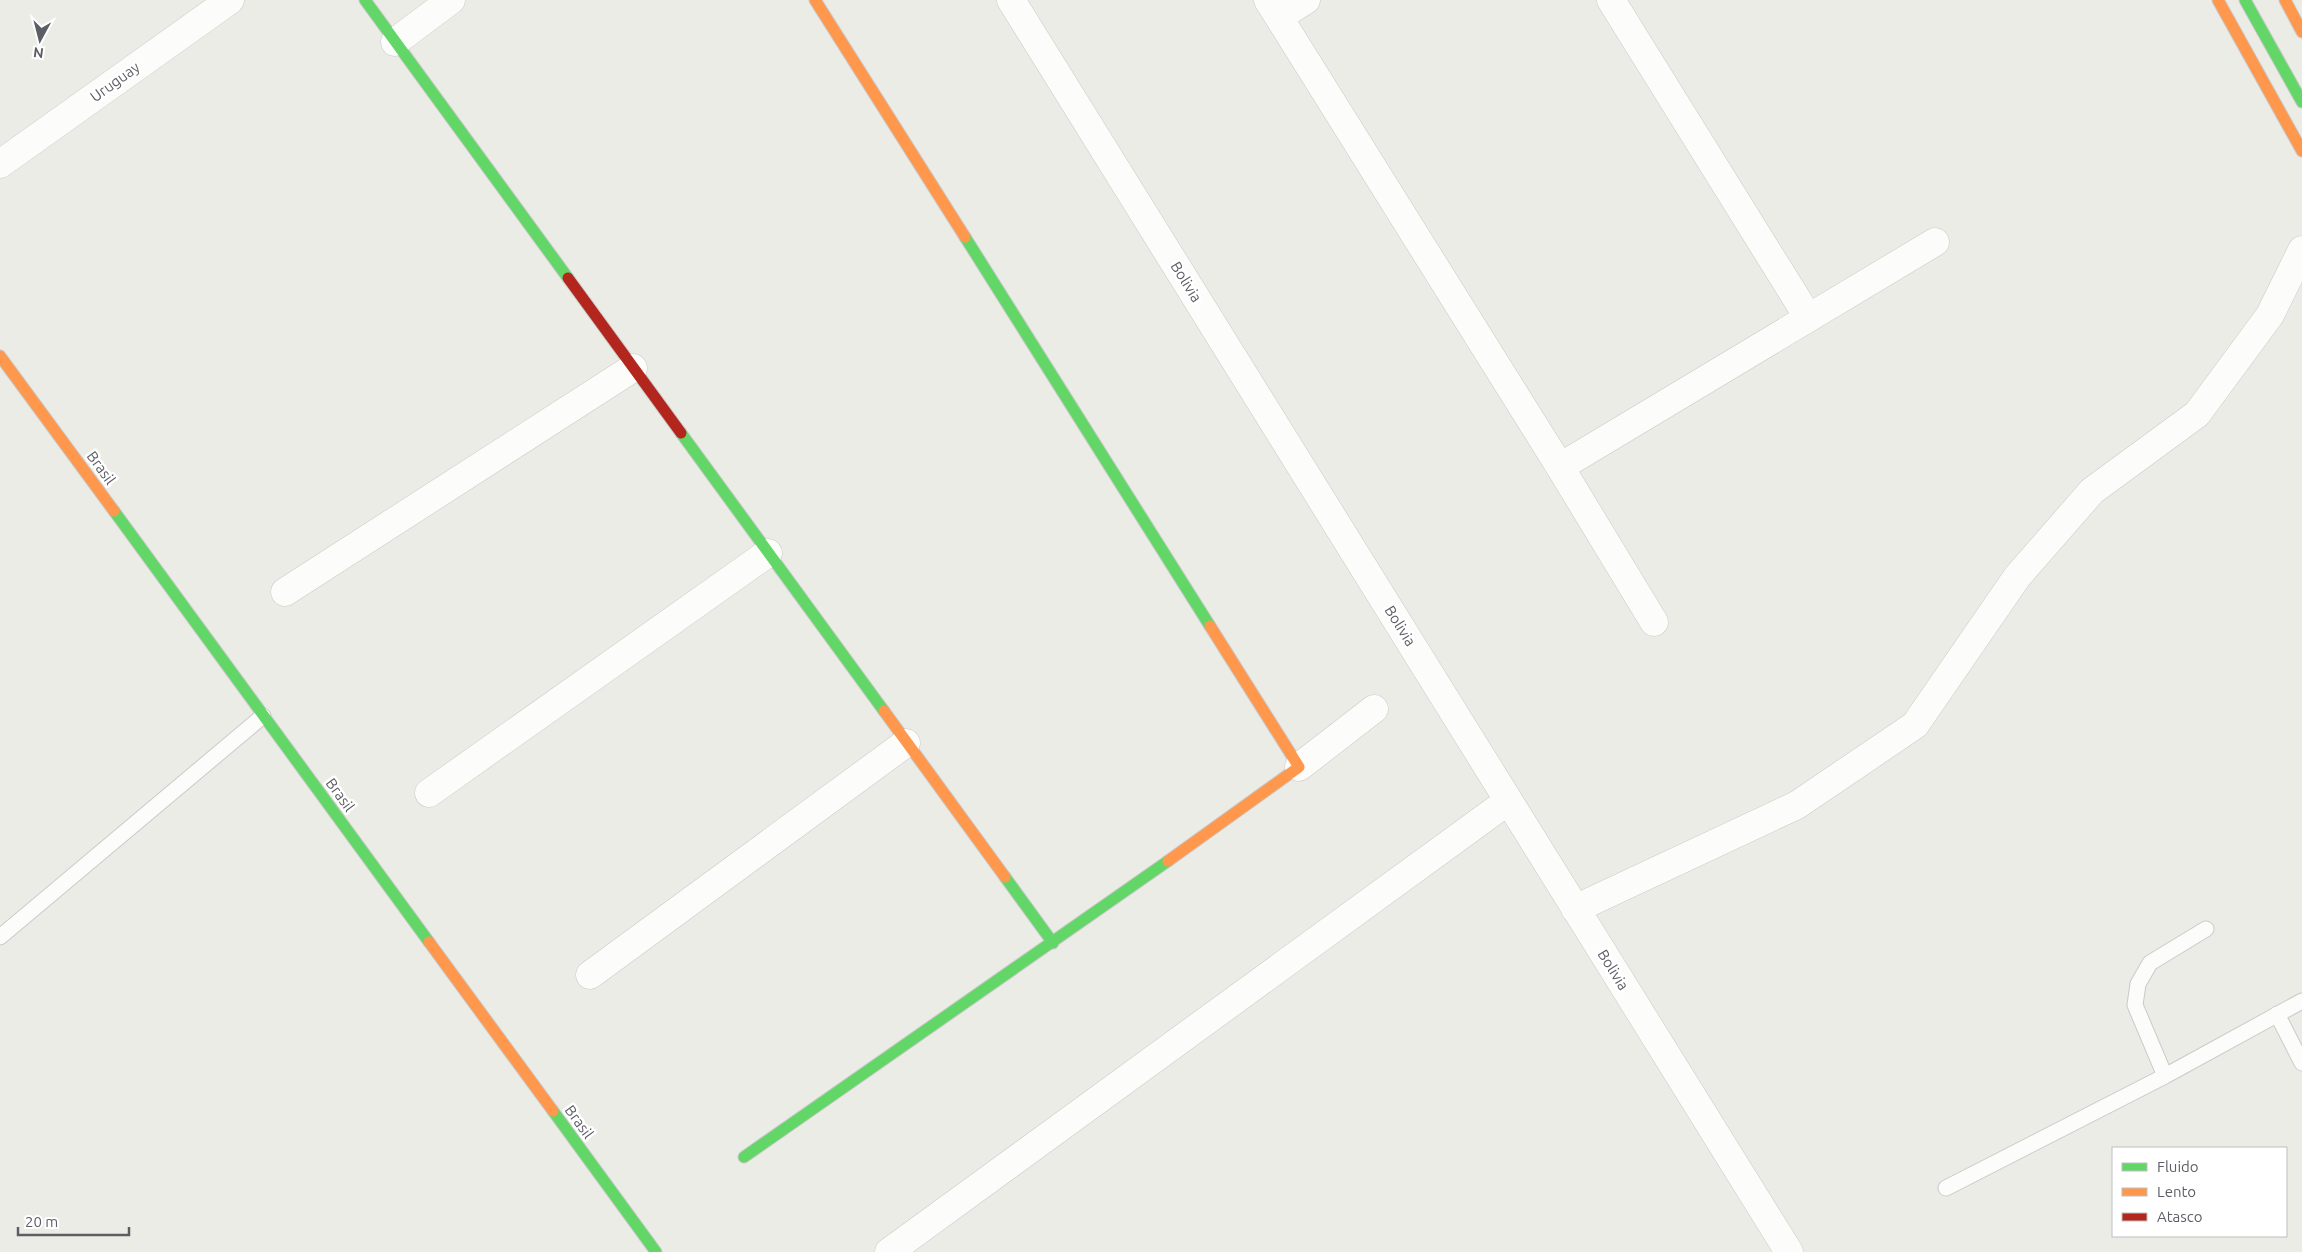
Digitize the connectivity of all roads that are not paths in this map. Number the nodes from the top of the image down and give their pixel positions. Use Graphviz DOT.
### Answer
graph roads {
  1 [pos="230,0"];
  2 [pos="365,0"];
  3 [pos="451,0"];
  4 [pos="815,0"];
  5 [pos="1011,0"];
  6 [pos="1306,0"];
  7 [pos="1611,0"];
  8 [pos="2218,0"];
  9 [pos="2245,0"];
  10 [pos="2285,0"];
  11 [pos="1273,9"];
  12 [pos="2302,32"];
  13 [pos="395,42"];
  14 [pos="2302,102"];
  15 [pos="2302,151"];
  16 [pos="0,164"];
  17 [pos="1935,242"];
  18 [pos="2302,250"];
  19 [pos="1808,317"];
  20 [pos="0,356"];
  21 [pos="633,368"];
  22 [pos="1560,467"];
  23 [pos="768,553"];
  24 [pos="285,592"];
  25 [pos="1654,622"];
  26 [pos="1374,709"];
  27 [pos="263,716"];
  28 [pos="906,743"];
  29 [pos="1299,767"];
  30 [pos="430,794"];
  31 [pos="1508,801"];
  32 [pos="1575,909"];
  33 [pos="2206,929"];
  34 [pos="0,937"];
  35 [pos="1053,943"];
  36 [pos="590,975"];
  37 [pos="2302,1001"];
  38 [pos="2277,1014"];
  39 [pos="2302,1063"];
  40 [pos="2165,1076"];
  41 [pos="744,1157"];
  42 [pos="1946,1188"];
  43 [pos="656,1252"];
  44 [pos="889,1252"];
  45 [pos="1789,1252"];
  1 -- 16 [label="street, Uruguay"];
  2 -- 13 [label="street"];
  3 -- 13 [label="street"];
  4 -- 29 [label="street"];
  5 -- 31 [label="street, Bolivia"];
  6 -- 11 [label="street"];
  7 -- 19 [label="street"];
  8 -- 15 [label="street"];
  9 -- 14 [label="street"];
  10 -- 12 [label="street"];
  11 -- 22 [label="street"];
  13 -- 21 [label="street"];
  17 -- 19 [label="street"];
  18 -- 32 [label="street"];
  19 -- 22 [label="street"];
  20 -- 27 [label="street, Brasil"];
  21 -- 23 [label="street"];
  21 -- 24 [label="street"];
  22 -- 25 [label="street"];
  23 -- 28 [label="street"];
  23 -- 30 [label="street"];
  26 -- 29 [label="street"];
  27 -- 34 [label="lane"];
  27 -- 43 [label="street, Brasil"];
  28 -- 35 [label="street"];
  28 -- 36 [label="street"];
  29 -- 35 [label="street"];
  31 -- 32 [label="street, Bolivia"];
  31 -- 44 [label="street"];
  32 -- 45 [label="street, Bolivia"];
  33 -- 40 [label="lane"];
  35 -- 41 [label="street"];
  37 -- 38 [label="lane"];
  38 -- 39 [label="lane"];
  38 -- 40 [label="lane"];
  40 -- 42 [label="lane"];
}
